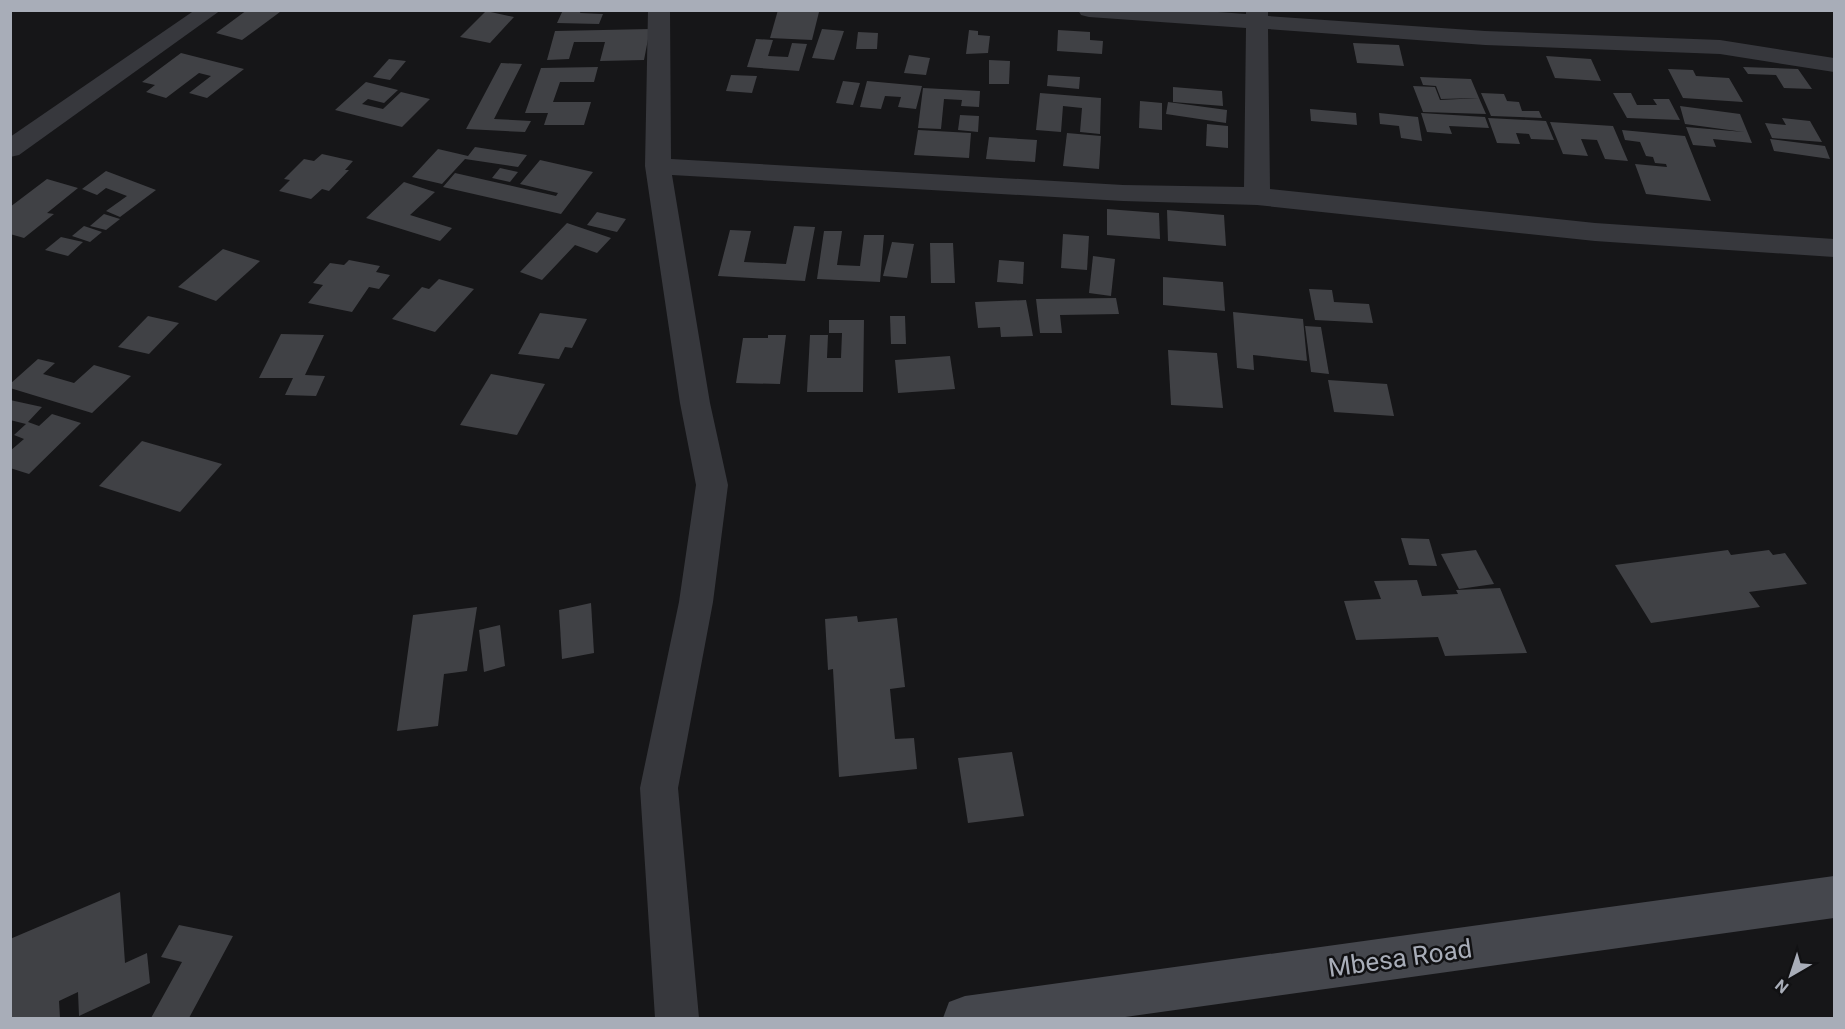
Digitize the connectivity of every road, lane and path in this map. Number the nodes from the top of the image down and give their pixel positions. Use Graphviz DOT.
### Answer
graph roads {
  1 [pos="210,10"];
  2 [pos="659,10"];
  3 [pos="1089,10"];
  4 [pos="1257,15"];
  5 [pos="1834,65"];
  6 [pos="10,149"];
  7 [pos="658,166"];
  8 [pos="1257,196"];
  9 [pos="1834,248"];
  10 [pos="1834,897"];
  11 [pos="677,1018"];
  12 [pos="965,1018"];
  1 -- 6 [label="street"];
  2 -- 7 [label="street"];
  3 -- 4 [label="street"];
  4 -- 5 [label="street"];
  4 -- 8 [label="street"];
  7 -- 8 [label="street"];
  7 -- 11 [label="street"];
  8 -- 9 [label="street"];
  10 -- 12 [label="main road, Mbesa Road"];
}
